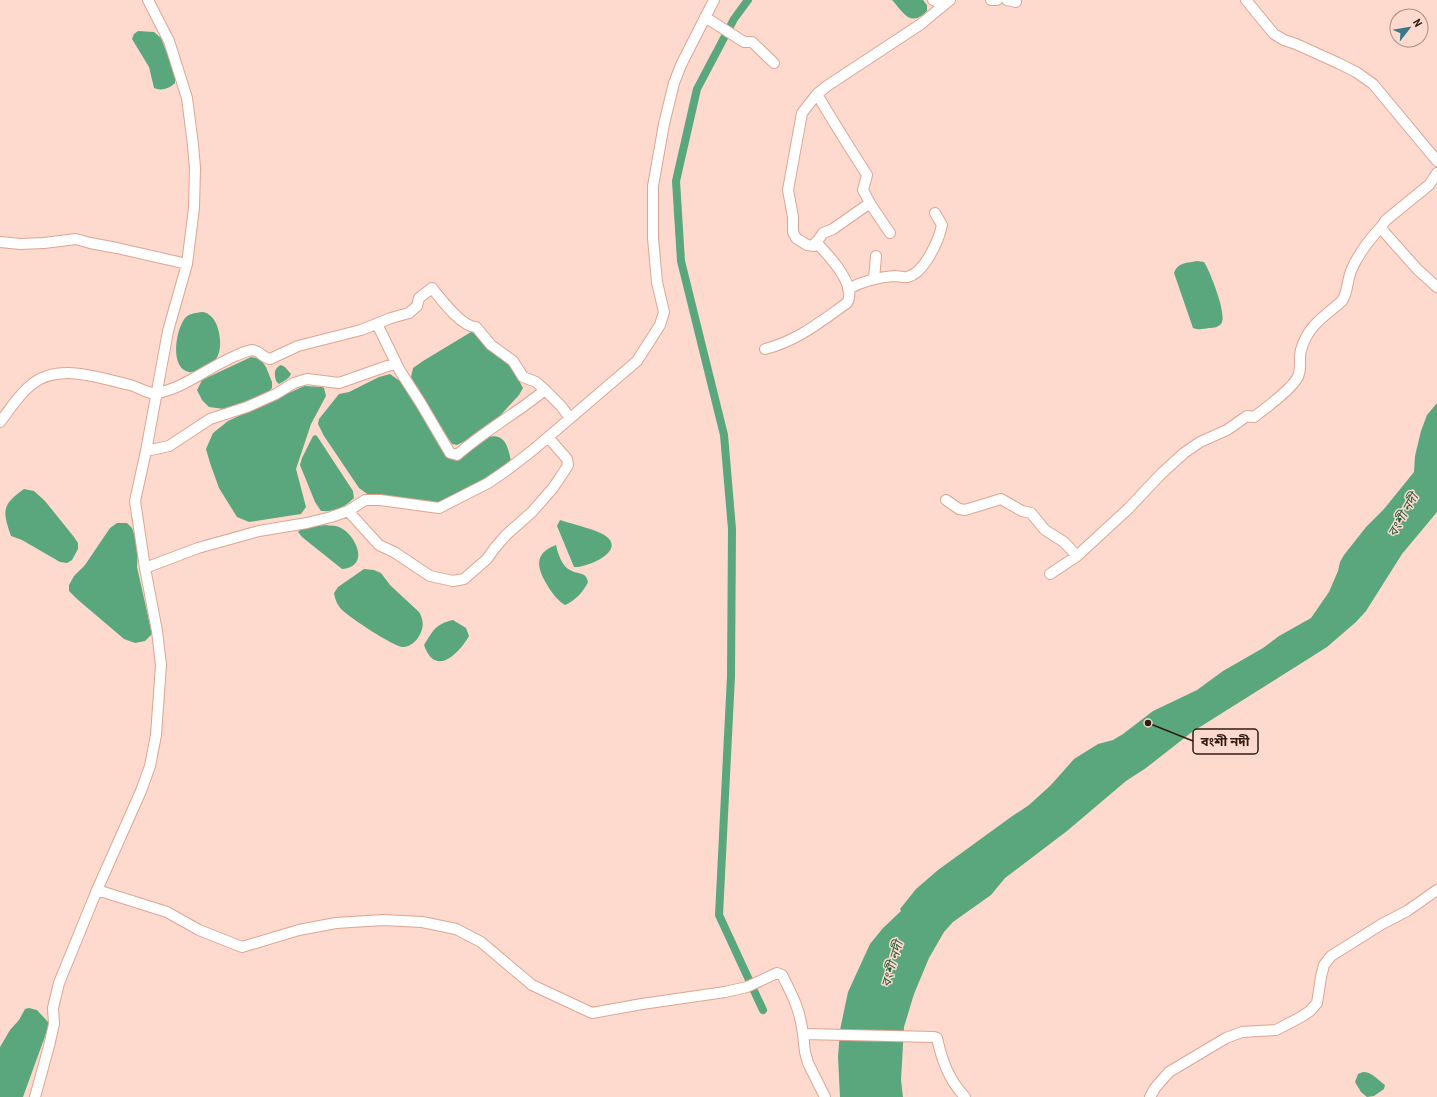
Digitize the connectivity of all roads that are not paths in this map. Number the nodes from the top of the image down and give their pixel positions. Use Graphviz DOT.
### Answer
graph roads {
  1 [pos="148,0"];
  2 [pos="714,0"];
  3 [pos="933,0"];
  4 [pos="991,0"];
  5 [pos="997,0"];
  6 [pos="1246,0"];
  7 [pos="947,2"];
  8 [pos="707,17"];
  9 [pos="774,63"];
  10 [pos="817,94"];
  11 [pos="1437,161"];
  12 [pos="1437,173"];
  13 [pos="869,204"];
  14 [pos="935,213"];
  15 [pos="1381,227"];
  16 [pos="890,233"];
  17 [pos="0,242"];
  18 [pos="816,242"];
  19 [pos="876,256"];
  20 [pos="187,264"];
  21 [pos="874,278"];
  22 [pos="1437,287"];
  23 [pos="848,289"];
  24 [pos="377,324"];
  25 [pos="765,349"];
  26 [pos="396,363"];
  27 [pos="544,390"];
  28 [pos="157,394"];
  29 [pos="570,418"];
  30 [pos="0,422"];
  31 [pos="548,436"];
  32 [pos="146,451"];
  33 [pos="946,500"];
  34 [pos="348,511"];
  35 [pos="1077,556"];
  36 [pos="145,568"];
  37 [pos="1050,574"];
  38 [pos="97,890"];
  39 [pos="1437,890"];
  40 [pos="806,1034"];
  41 [pos="35,1097"];
  42 [pos="825,1097"];
  43 [pos="965,1097"];
  44 [pos="1150,1097"];
  1 -- 20 [label="street"];
  2 -- 8 [label="street"];
  3 -- 7 [label="street"];
  4 -- 5 [label="street"];
  6 -- 11 [label="street"];
  7 -- 10 [label="street"];
  8 -- 9 [label="street"];
  8 -- 29 [label="street"];
  10 -- 13 [label="street"];
  10 -- 18 [label="street"];
  12 -- 15 [label="street"];
  13 -- 16 [label="street"];
  13 -- 18 [label="street"];
  14 -- 21 [label="street"];
  15 -- 22 [label="street"];
  15 -- 35 [label="street"];
  17 -- 20 [label="street"];
  18 -- 23 [label="street"];
  19 -- 21 [label="street"];
  20 -- 28 [label="street"];
  21 -- 23 [label="street"];
  23 -- 25 [label="street"];
  24 -- 26 [label="street"];
  24 -- 27 [label="street"];
  24 -- 28 [label="street"];
  26 -- 27 [label="street"];
  26 -- 32 [label="street"];
  27 -- 29 [label="street"];
  28 -- 30 [label="street"];
  28 -- 32 [label="street"];
  29 -- 31 [label="street"];
  31 -- 34 [label="street"];
  31 -- 34 [label="street"];
  32 -- 36 [label="street"];
  33 -- 35 [label="street"];
  34 -- 36 [label="street"];
  35 -- 37 [label="street"];
  36 -- 38 [label="street"];
  38 -- 40 [label="street"];
  38 -- 41 [label="street"];
  39 -- 44 [label="street"];
  40 -- 42 [label="street"];
  40 -- 43 [label="street"];
}
